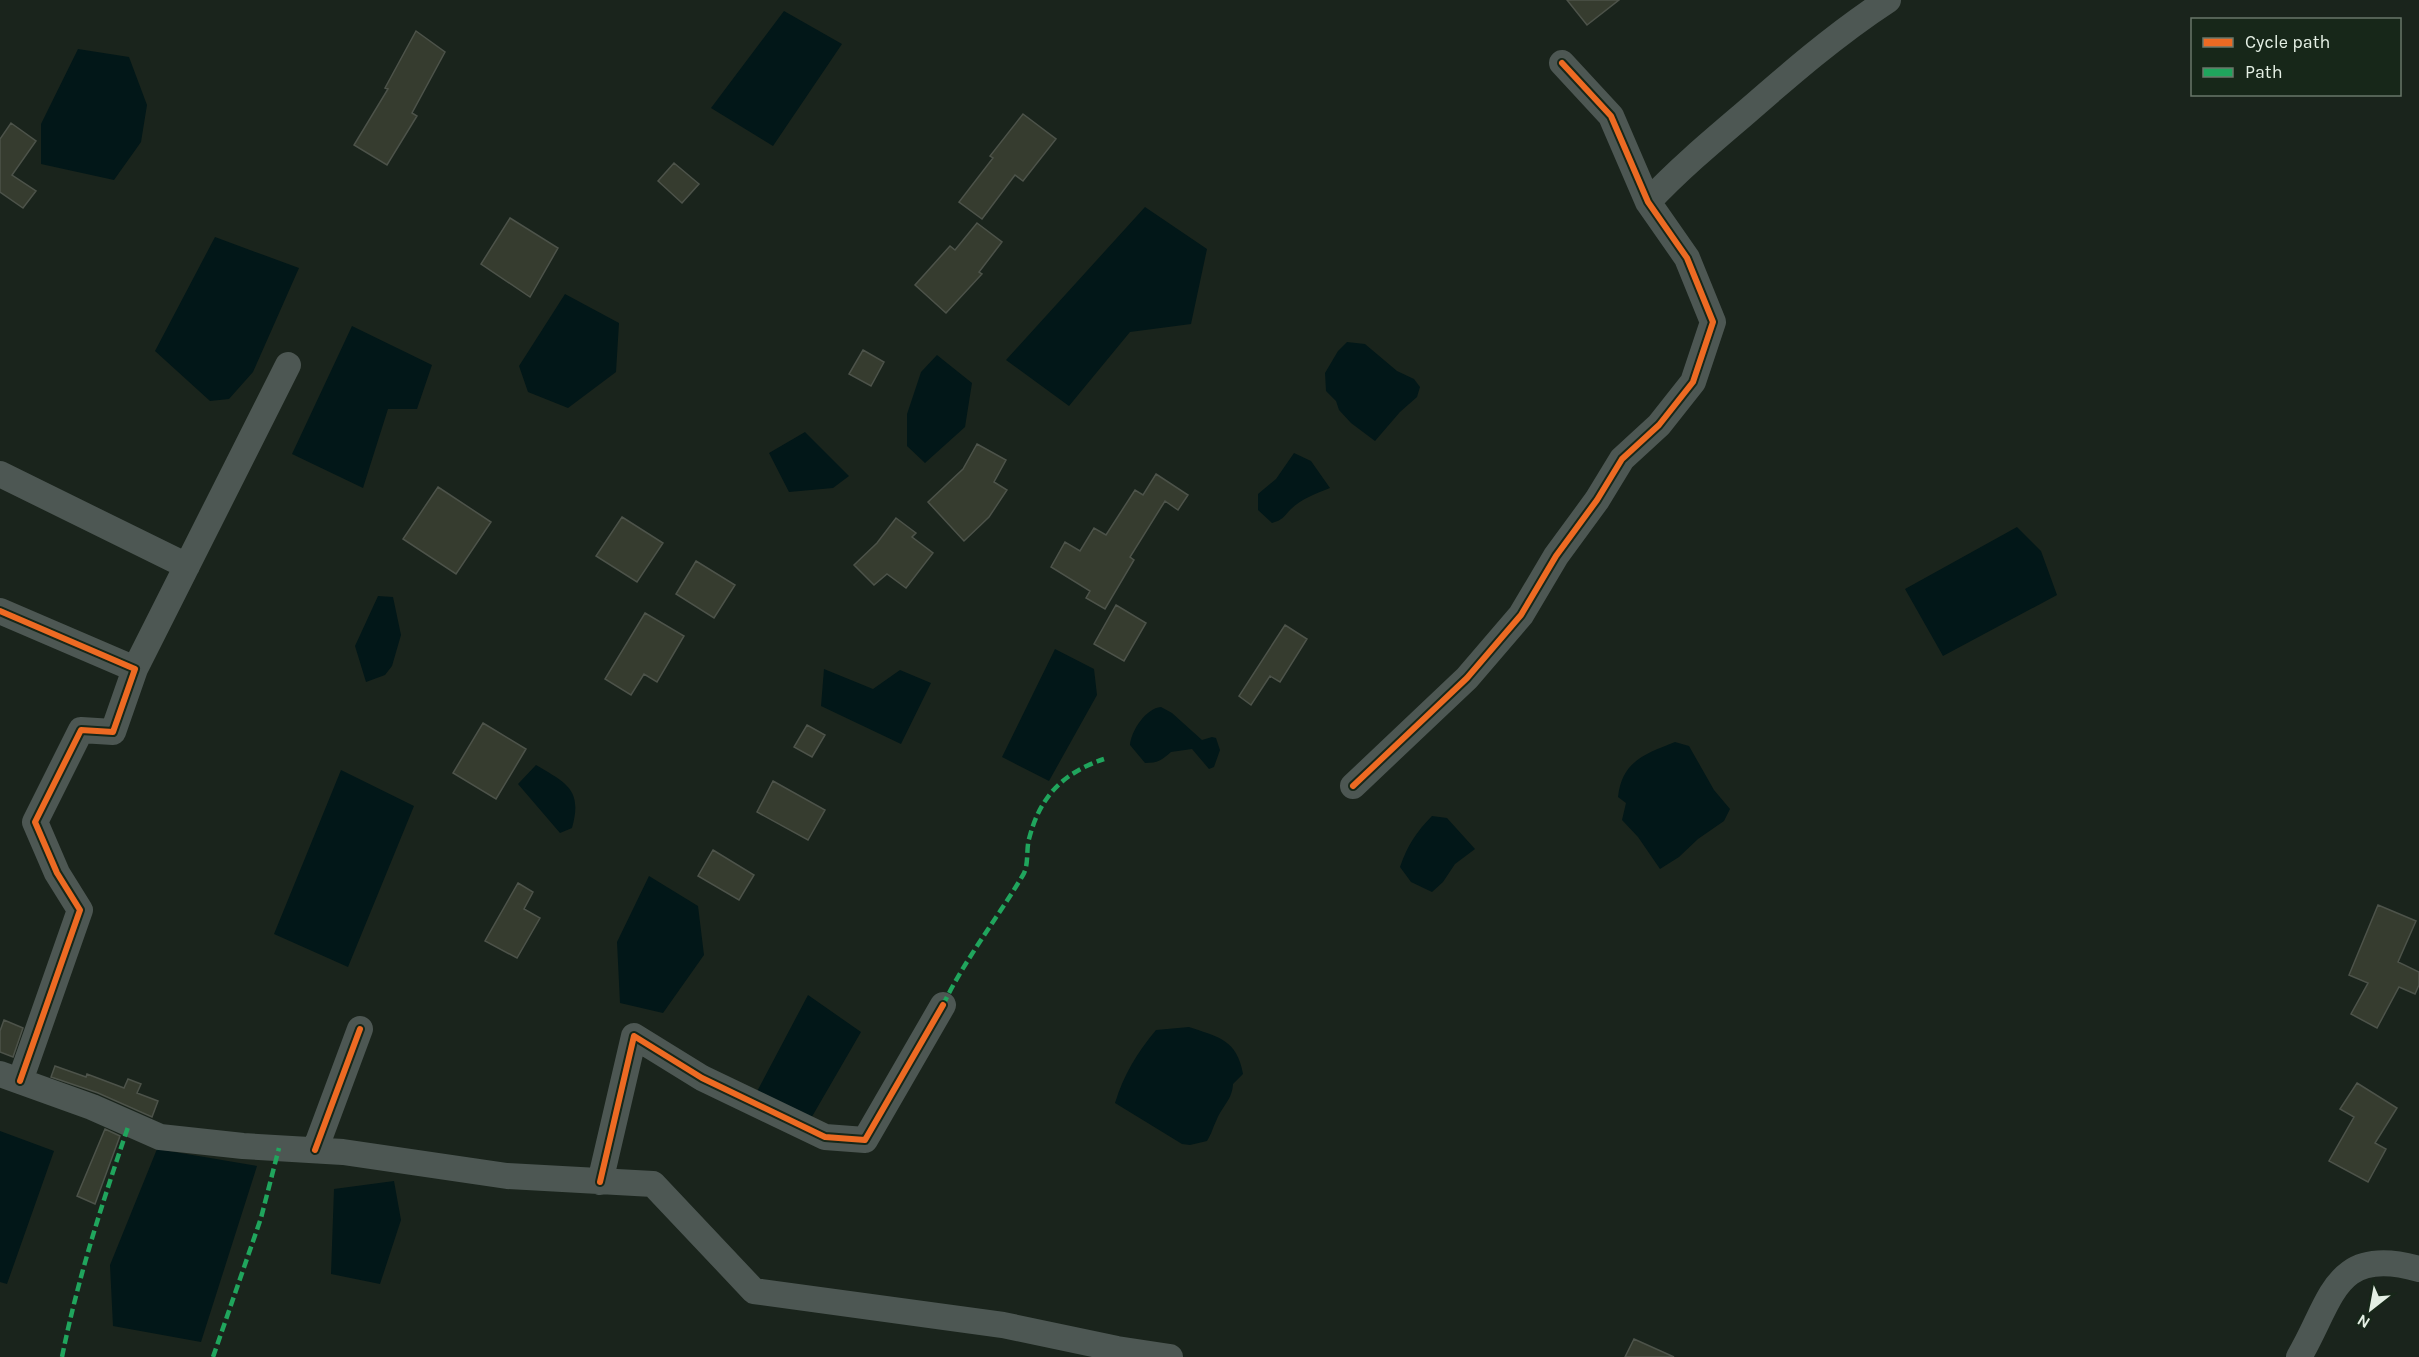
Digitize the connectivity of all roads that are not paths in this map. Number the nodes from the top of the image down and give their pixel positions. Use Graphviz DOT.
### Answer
graph roads {
  1 [pos="1888,0"];
  2 [pos="1562,63"];
  3 [pos="1648,202"];
  4 [pos="288,365"];
  5 [pos="0,474"];
  6 [pos="187,566"];
  7 [pos="0,611"];
  8 [pos="135,669"];
  9 [pos="1353,786"];
  10 [pos="943,1005"];
  11 [pos="360,1029"];
  12 [pos="10,1078"];
  13 [pos="315,1150"];
  14 [pos="600,1182"];
  15 [pos="2419,1269"];
  16 [pos="1170,1357"];
  17 [pos="2299,1357"];
  1 -- 3 [label="street"];
  2 -- 3 [label="street"];
  3 -- 9 [label="street"];
  4 -- 6 [label="street"];
  5 -- 6 [label="street"];
  6 -- 8 [label="street"];
  7 -- 8 [label="street"];
  8 -- 12 [label="street"];
  10 -- 14 [label="street"];
  11 -- 13 [label="street"];
  12 -- 13 [label="street"];
  13 -- 14 [label="street"];
  14 -- 16 [label="street"];
  15 -- 17 [label="street"];
}
